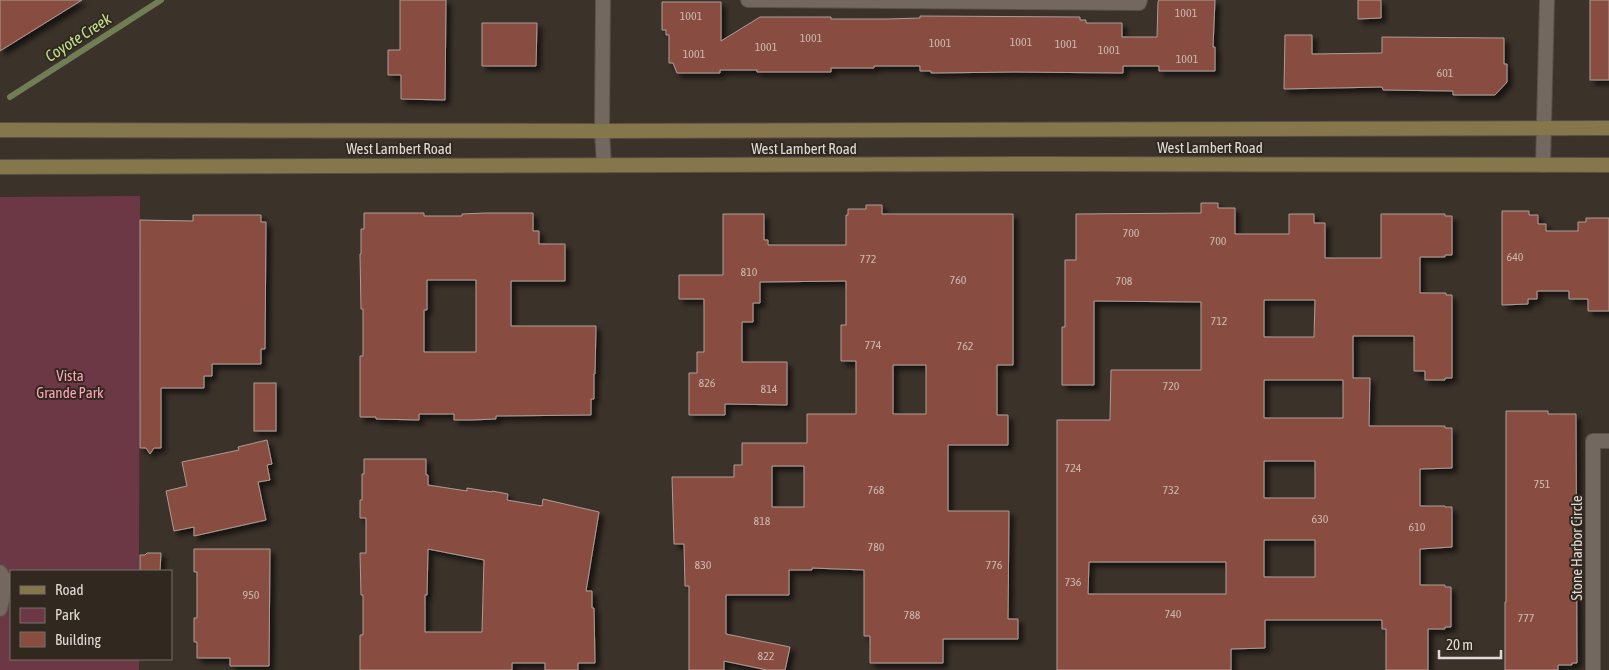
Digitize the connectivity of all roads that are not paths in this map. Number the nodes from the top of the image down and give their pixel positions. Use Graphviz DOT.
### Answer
graph roads {
  1 [pos="603,0"];
  2 [pos="748,0"];
  3 [pos="1140,0"];
  4 [pos="1547,0"];
  5 [pos="1545,128"];
  6 [pos="1609,128"];
  7 [pos="0,130"];
  8 [pos="602,131"];
  9 [pos="604,165"];
  10 [pos="1544,165"];
  11 [pos="1609,165"];
  12 [pos="0,167"];
  13 [pos="1609,441"];
  14 [pos="0,572"];
  15 [pos="0,609"];
  16 [pos="1593,670"];
  1 -- 8 [label="street"];
  2 -- 3 [label="street"];
  4 -- 5 [label="street"];
  5 -- 6 [label="main road, West Lambert Road"];
  5 -- 8 [label="main road, West Lambert Road"];
  5 -- 10 [label="street"];
  7 -- 8 [label="main road, West Lambert Road"];
  8 -- 9 [label="street"];
  9 -- 10 [label="main road, West Lambert Road"];
  9 -- 12 [label="main road, West Lambert Road"];
  10 -- 11 [label="main road, West Lambert Road"];
  13 -- 16 [label="street, Stone Harbor Circle"];
  14 -- 15 [label="street"];
}
